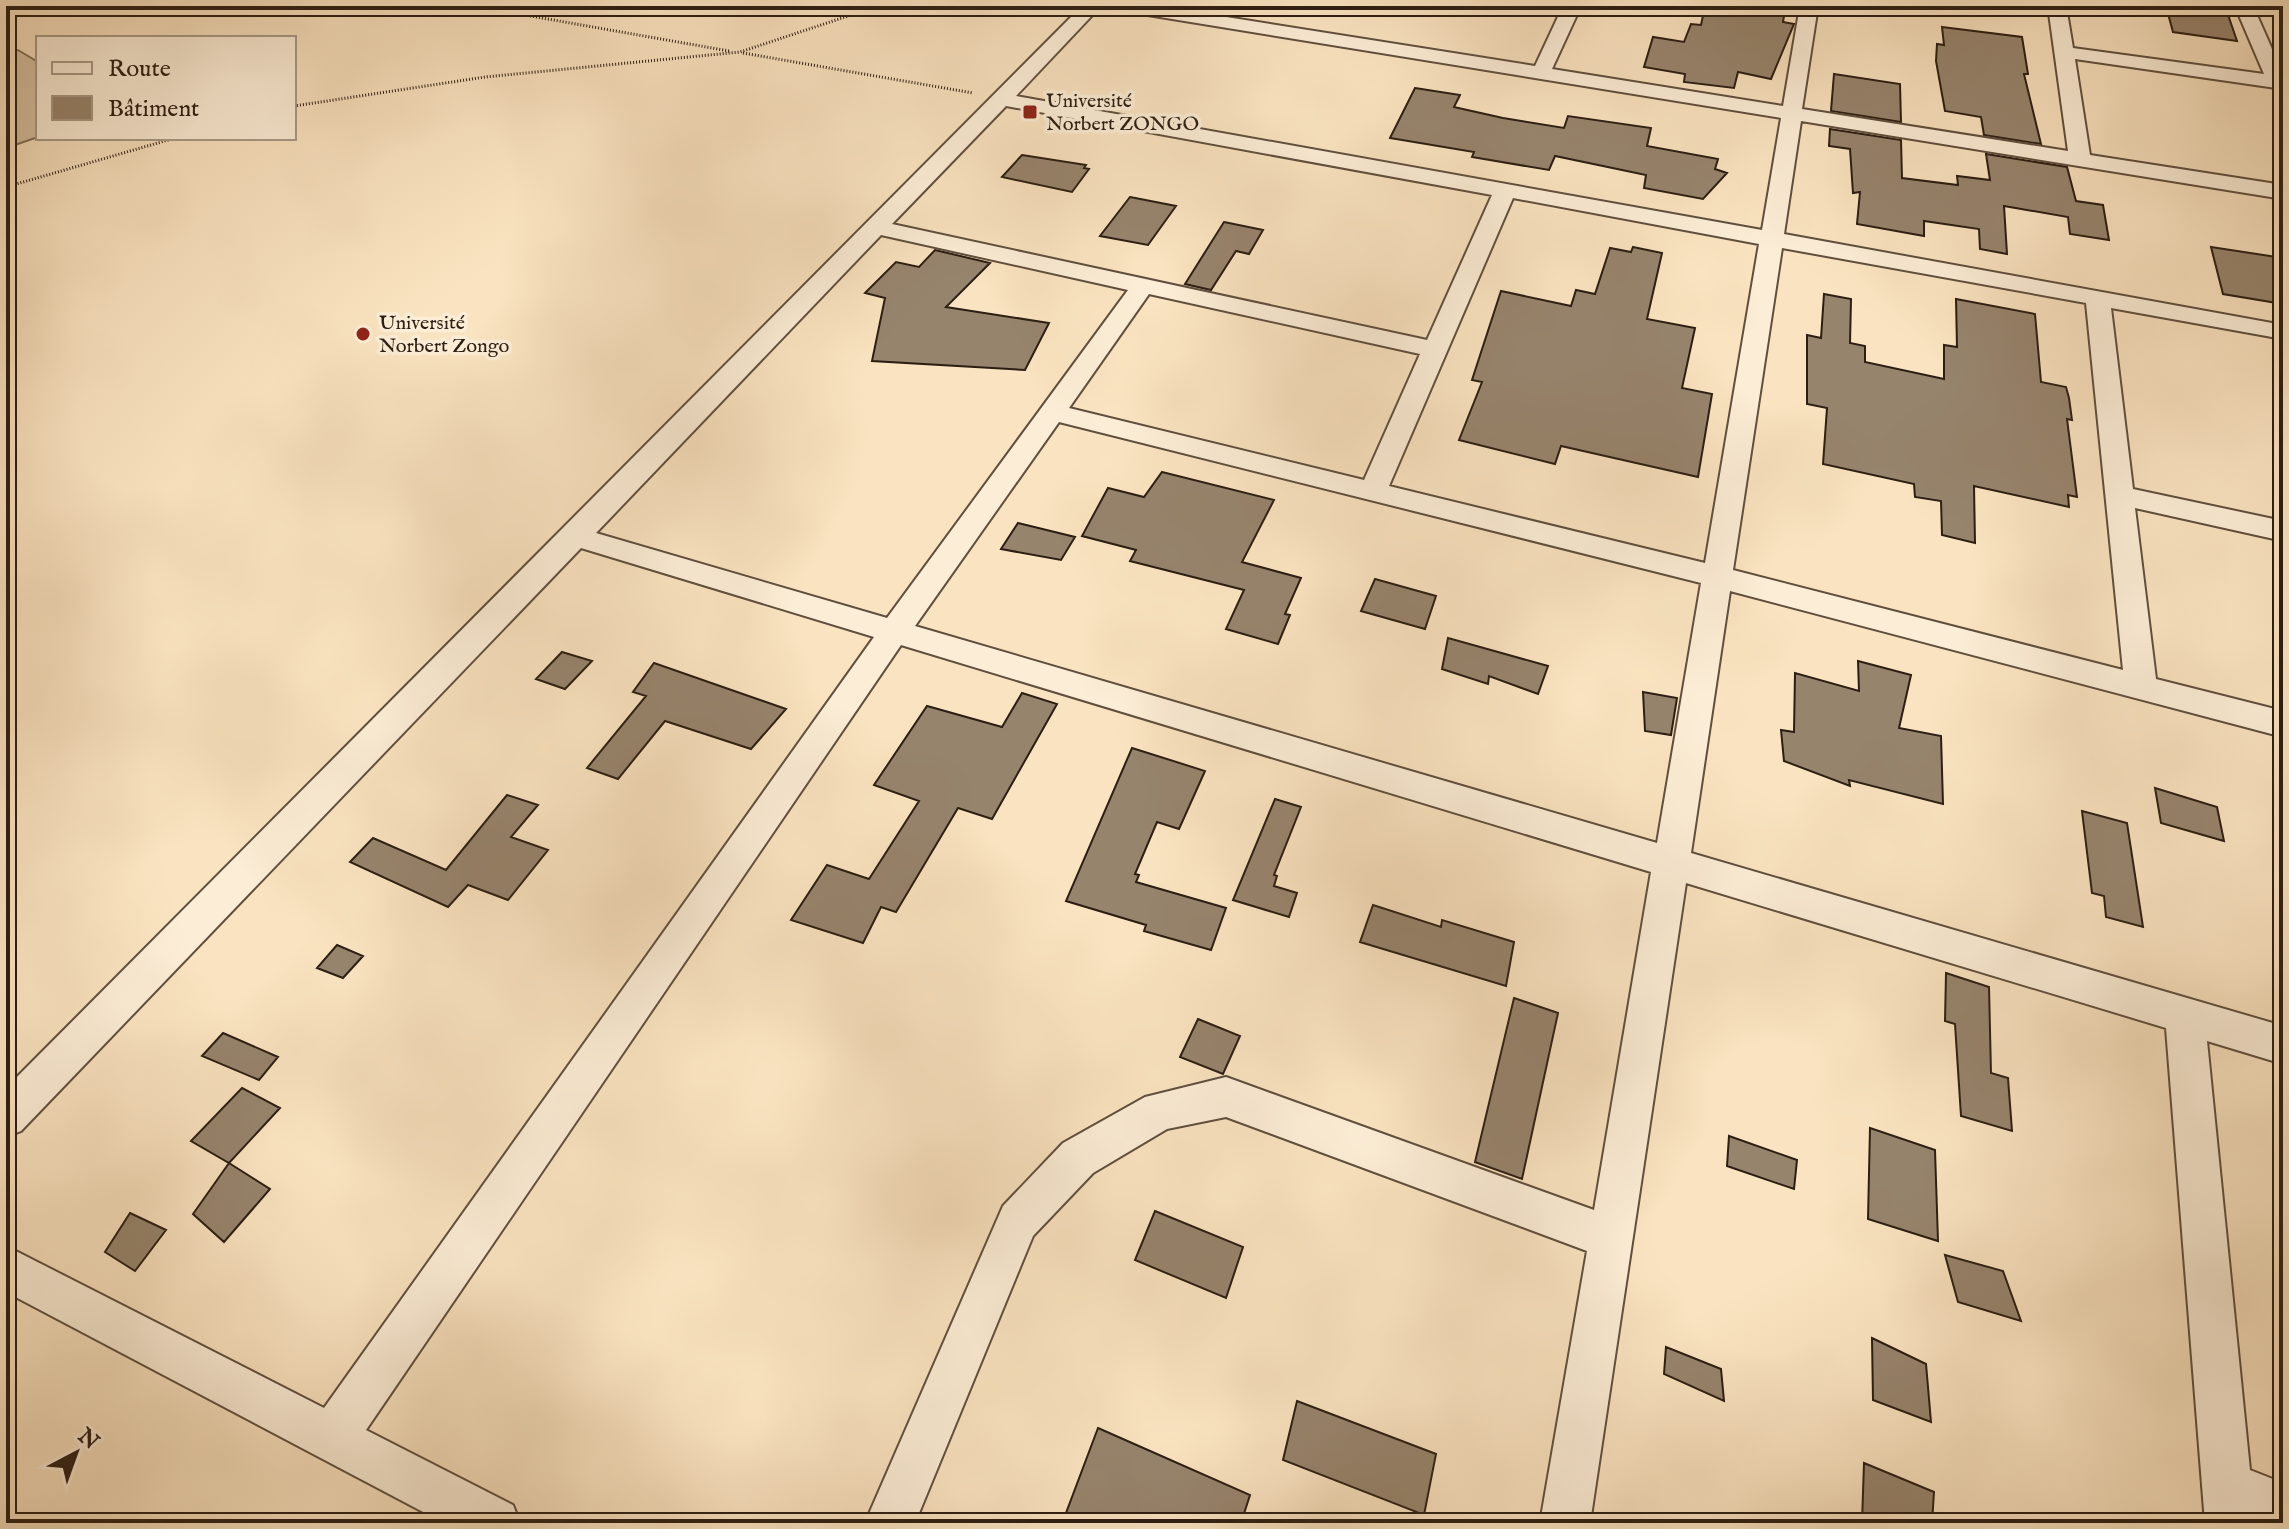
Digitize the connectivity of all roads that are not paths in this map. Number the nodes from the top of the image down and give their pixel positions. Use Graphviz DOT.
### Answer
graph roads {
  1 [pos="1092,6"];
  2 [pos="1123,6"];
  3 [pos="1572,6"];
  4 [pos="1809,6"];
  5 [pos="2057,6"];
  6 [pos="2244,6"];
  7 [pos="2064,52"];
  8 [pos="1541,73"];
  9 [pos="2280,83"];
  10 [pos="1002,99"];
  11 [pos="1792,113"];
  12 [pos="2080,159"];
  13 [pos="1505,191"];
  14 [pos="2283,192"];
  15 [pos="874,227"];
  16 [pos="1772,239"];
  17 [pos="1144,285"];
  18 [pos="2098,299"];
  19 [pos="2283,332"];
  20 [pos="1432,349"];
  21 [pos="1053,412"];
  22 [pos="1373,490"];
  23 [pos="2120,495"];
  24 [pos="2283,531"];
  25 [pos="573,536"];
  26 [pos="1718,577"];
  27 [pos="894,632"];
  28 [pos="2141,687"];
  29 [pos="2283,724"];
  30 [pos="1672,862"];
  31 [pos="2185,1016"];
  32 [pos="2283,1045"];
  33 [pos="6,1117"];
  34 [pos="1611,1238"];
  35 [pos="6,1268"];
  36 [pos="333,1436"];
  37 [pos="2228,1504"];
  38 [pos="2283,1508"];
  39 [pos="495,1523"];
  40 [pos="890,1523"];
  41 [pos="1565,1523"];
  1 -- 10 [label="street"];
  2 -- 8 [label="street"];
  3 -- 8 [label="street"];
  4 -- 11 [label="street"];
  5 -- 7 [label="street"];
  6 -- 9 [label="street"];
  7 -- 9 [label="street"];
  7 -- 12 [label="street"];
  8 -- 11 [label="street"];
  10 -- 13 [label="street"];
  10 -- 15 [label="street"];
  11 -- 12 [label="street"];
  11 -- 16 [label="street"];
  12 -- 14 [label="street"];
  13 -- 16 [label="street"];
  13 -- 20 [label="street"];
  15 -- 17 [label="street"];
  15 -- 25 [label="street"];
  16 -- 18 [label="street"];
  16 -- 26 [label="street"];
  17 -- 20 [label="street"];
  17 -- 21 [label="street"];
  18 -- 19 [label="street"];
  18 -- 23 [label="street"];
  20 -- 22 [label="street"];
  21 -- 22 [label="street"];
  21 -- 27 [label="street"];
  22 -- 26 [label="street"];
  23 -- 24 [label="street"];
  23 -- 28 [label="street"];
  25 -- 27 [label="street"];
  25 -- 33 [label="street"];
  26 -- 28 [label="street"];
  26 -- 30 [label="street"];
  27 -- 30 [label="street"];
  27 -- 36 [label="street"];
  28 -- 29 [label="street"];
  30 -- 31 [label="street"];
  30 -- 34 [label="street"];
  31 -- 32 [label="street"];
  31 -- 37 [label="street"];
  34 -- 40 [label="street"];
  34 -- 41 [label="street"];
  35 -- 36 [label="street"];
  36 -- 39 [label="street"];
  37 -- 38 [label="street"];
}
